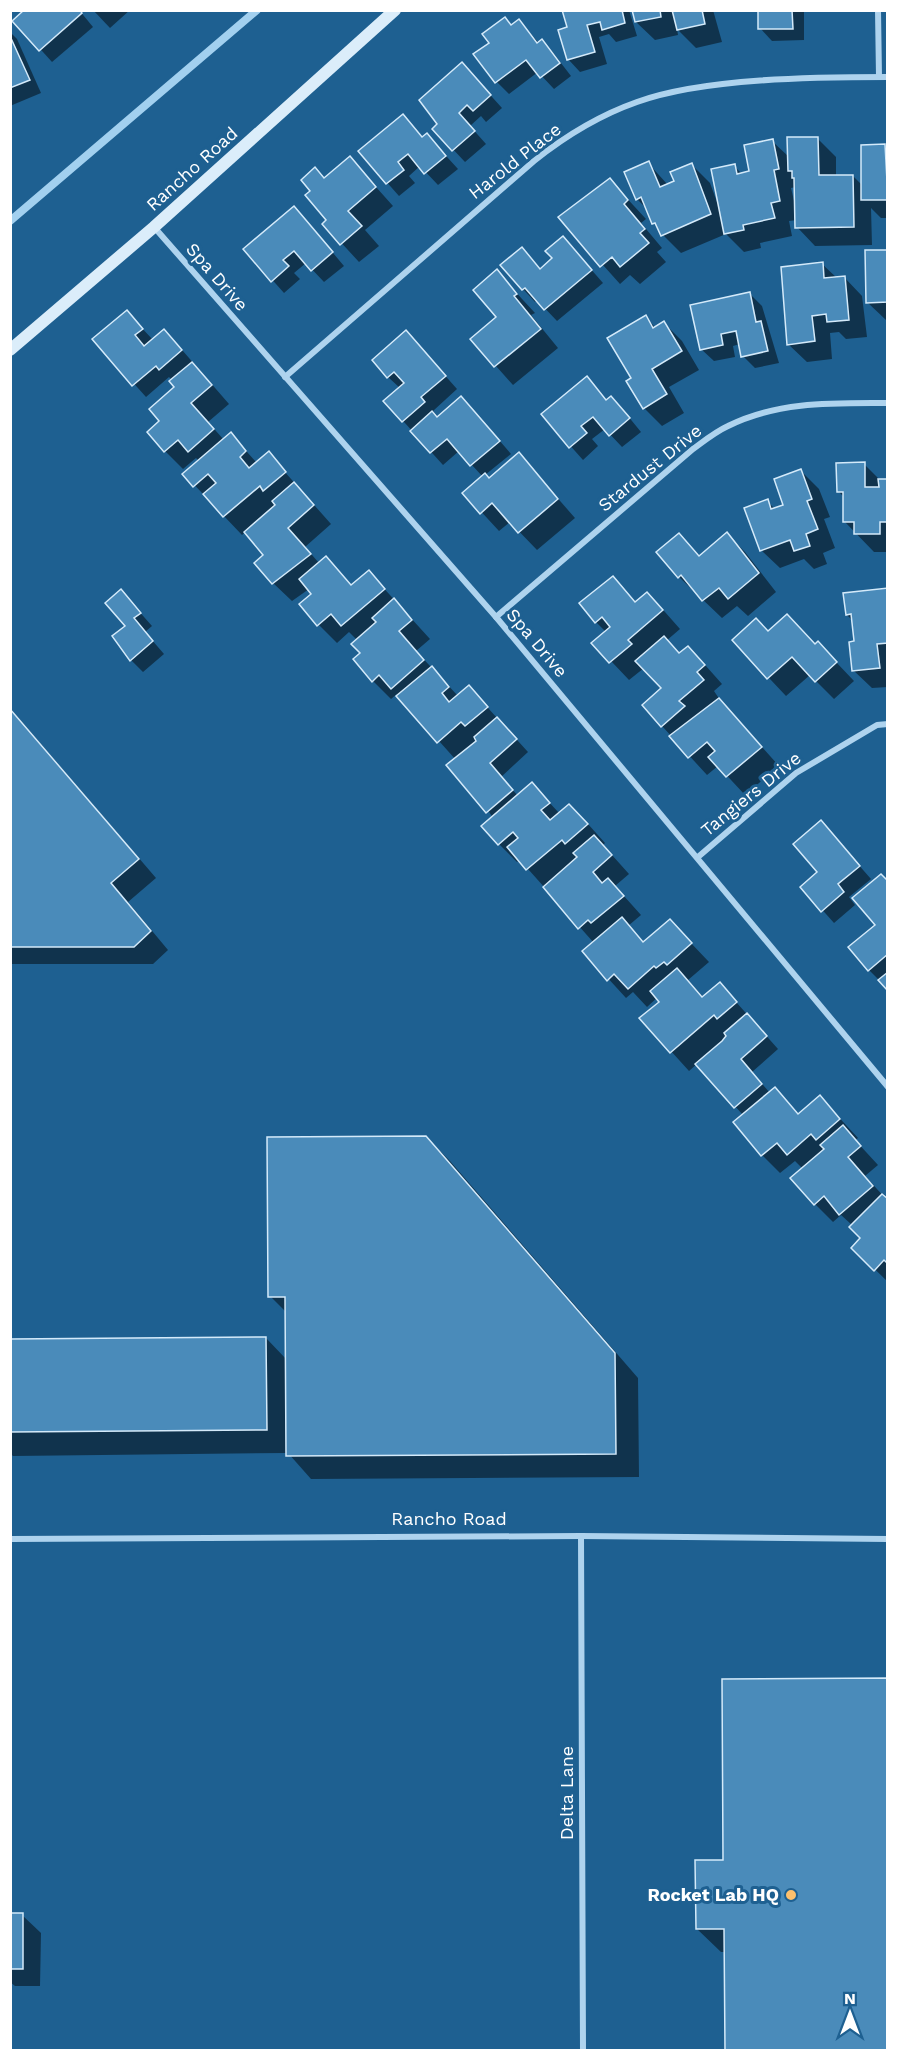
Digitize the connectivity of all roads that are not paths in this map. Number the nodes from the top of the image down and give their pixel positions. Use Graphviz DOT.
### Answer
graph roads {
  1 [pos="395,10"];
  2 [pos="878,10"];
  3 [pos="879,76"];
  4 [pos="888,76"];
  5 [pos="154,227"];
  6 [pos="10,350"];
  7 [pos="285,377"];
  8 [pos="888,403"];
  9 [pos="496,617"];
  10 [pos="888,724"];
  11 [pos="698,857"];
  12 [pos="888,1087"];
  13 [pos="581,1536"];
  14 [pos="10,1539"];
  15 [pos="888,1539"];
  16 [pos="583,2050"];
  1 -- 5 [label="street, Rancho Road"];
  2 -- 3 [label="street"];
  3 -- 4 [label="street, Harold Place"];
  3 -- 7 [label="street, Harold Place"];
  5 -- 6 [label="street, Rancho Road"];
  5 -- 7 [label="street, Spa Drive"];
  7 -- 9 [label="street, Spa Drive"];
  8 -- 9 [label="street, Stardust Drive"];
  9 -- 11 [label="street, Spa Drive"];
  10 -- 11 [label="street, Tangiers Drive"];
  11 -- 12 [label="street, Spa Drive"];
  13 -- 14 [label="street, Rancho Road"];
  13 -- 15 [label="street, Rancho Road"];
  13 -- 16 [label="street, Delta Lane"];
}
